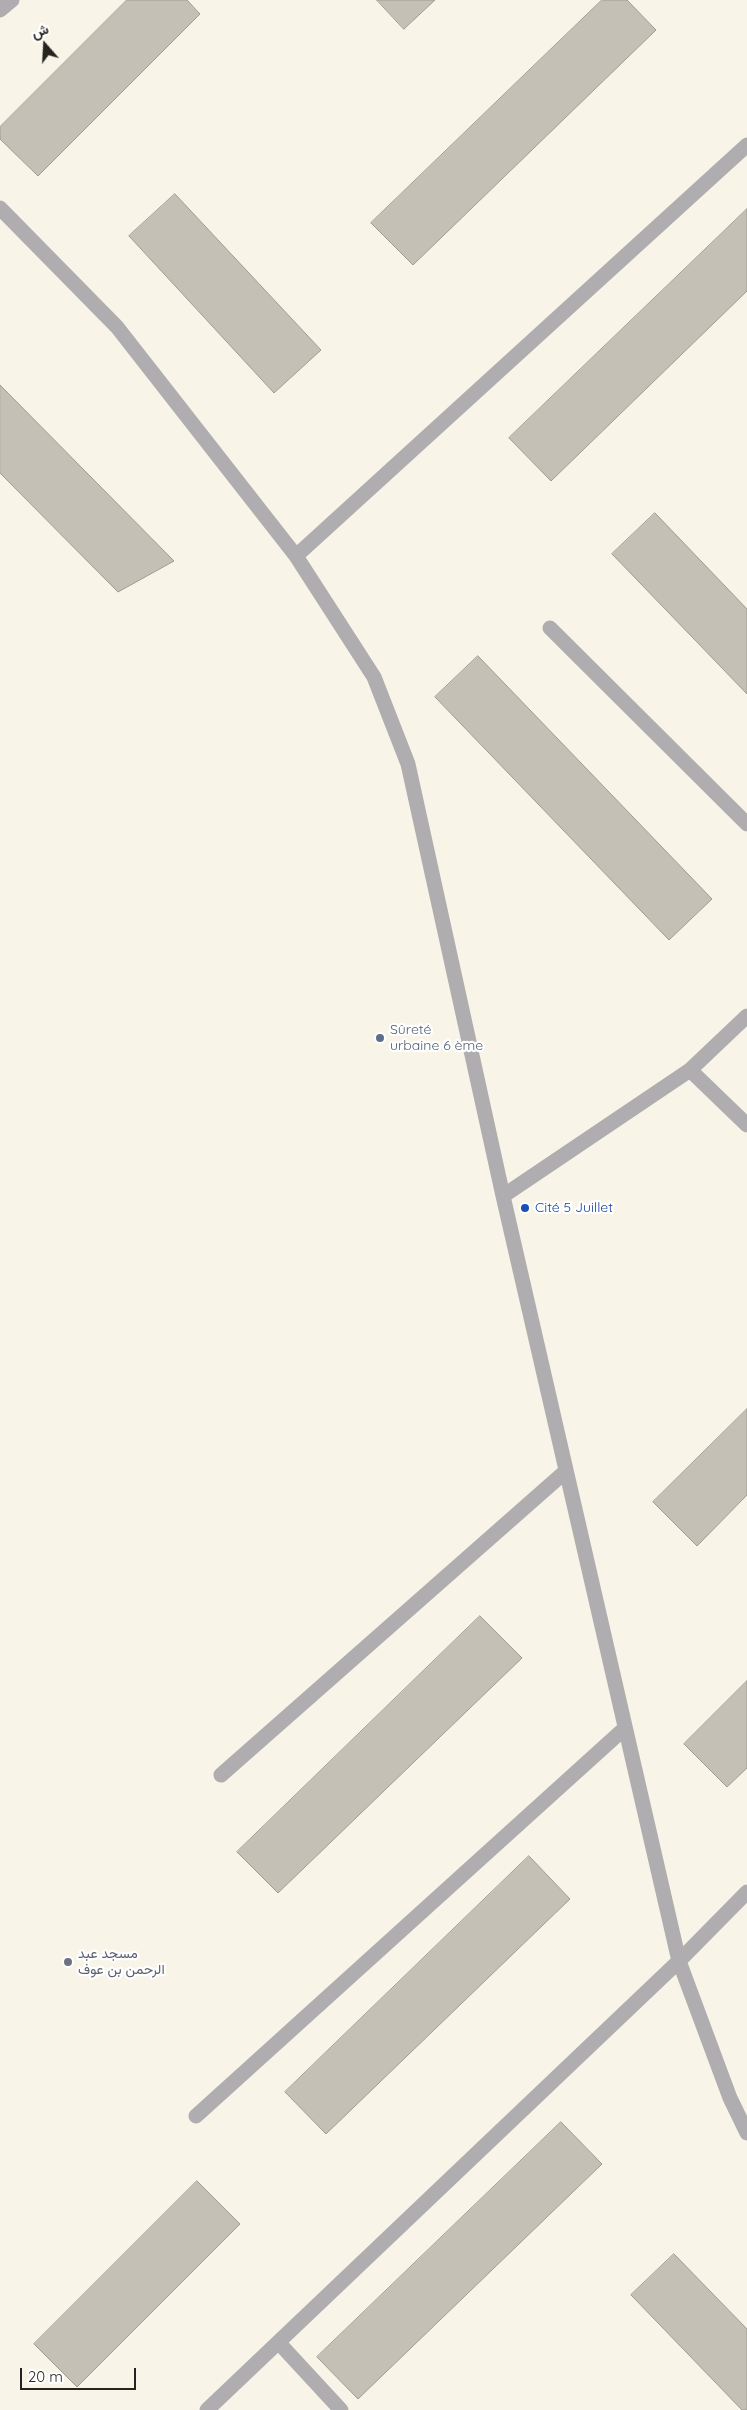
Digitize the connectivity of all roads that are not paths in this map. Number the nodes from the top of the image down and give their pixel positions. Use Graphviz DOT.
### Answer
graph roads {
  1 [pos="12,0"];
  2 [pos="0,10"];
  3 [pos="747,145"];
  4 [pos="0,208"];
  5 [pos="296,556"];
  6 [pos="550,628"];
  7 [pos="747,824"];
  8 [pos="747,1016"];
  9 [pos="690,1070"];
  10 [pos="747,1125"];
  11 [pos="503,1196"];
  12 [pos="566,1471"];
  13 [pos="625,1728"];
  14 [pos="221,1775"];
  15 [pos="747,1892"];
  16 [pos="679,1961"];
  17 [pos="196,2116"];
  18 [pos="747,2133"];
  19 [pos="279,2343"];
  20 [pos="207,2410"];
  21 [pos="341,2410"];
  1 -- 2 [label="street"];
  3 -- 5 [label="street"];
  4 -- 5 [label="street"];
  5 -- 11 [label="street"];
  6 -- 7 [label="street"];
  8 -- 9 [label="street"];
  9 -- 10 [label="street"];
  9 -- 11 [label="street"];
  11 -- 12 [label="street"];
  12 -- 13 [label="street"];
  12 -- 14 [label="street"];
  13 -- 16 [label="street"];
  13 -- 17 [label="street"];
  15 -- 16 [label="street"];
  16 -- 18 [label="street"];
  16 -- 19 [label="street"];
  19 -- 20 [label="street"];
  19 -- 21 [label="street"];
}
